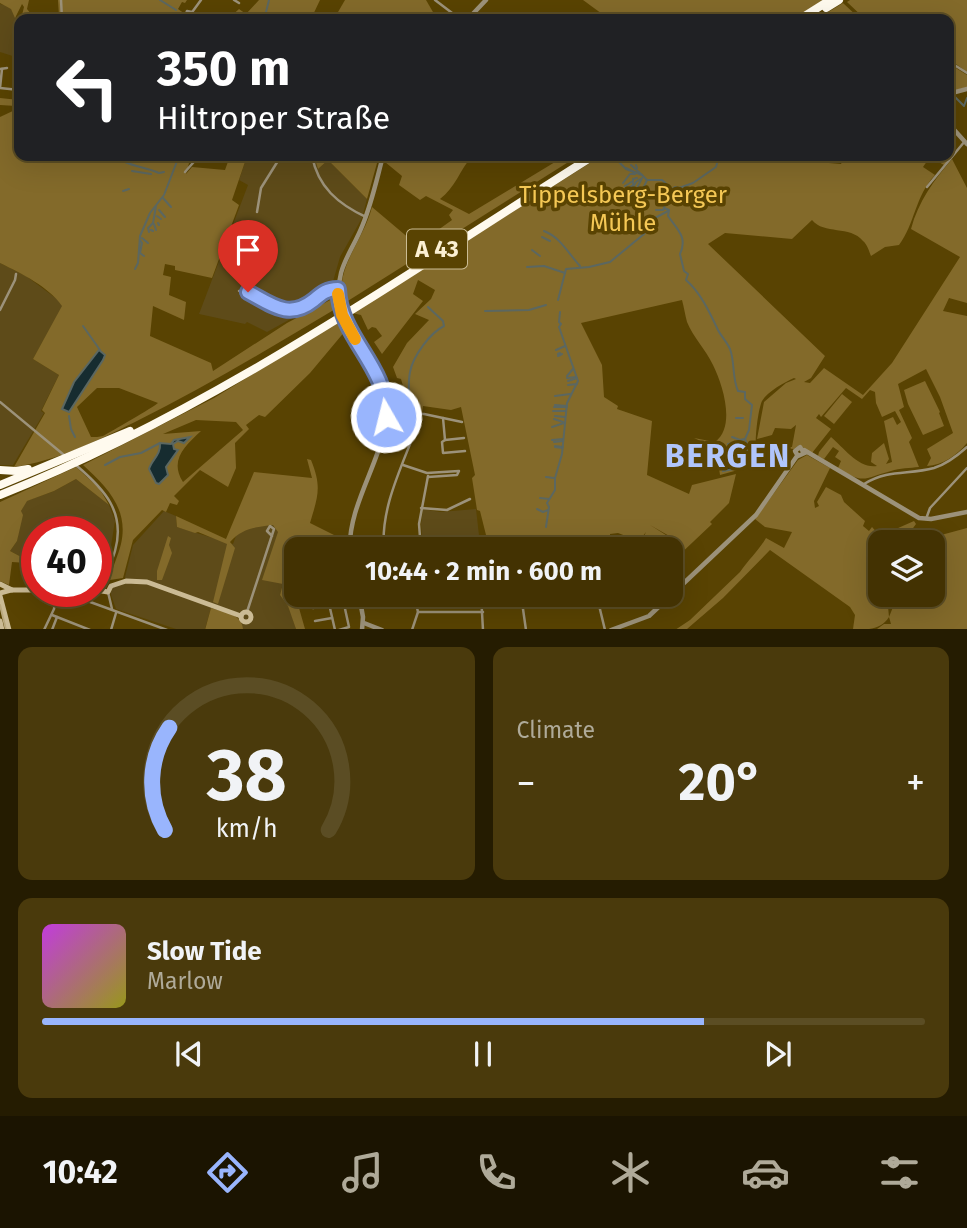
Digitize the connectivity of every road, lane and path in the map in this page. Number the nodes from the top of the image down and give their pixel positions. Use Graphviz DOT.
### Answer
graph roads {
  1 [pos="201,0"];
  2 [pos="234,0"];
  3 [pos="435,0"];
  4 [pos="486,0"];
  5 [pos="830,0"];
  6 [pos="839,0"];
  7 [pos="239,3"];
  8 [pos="192,12"];
  9 [pos="453,14"];
  10 [pos="473,14"];
  11 [pos="808,14"];
  12 [pos="817,14"];
  13 [pos="8,68"];
  14 [pos="1,69"];
  15 [pos="0,88"];
  16 [pos="966,142"];
  17 [pos="954,156"];
  18 [pos="195,161"];
  19 [pos="278,161"];
  20 [pos="313,161"];
  21 [pos="382,161"];
  22 [pos="582,161"];
  23 [pos="582,161"];
  24 [pos="950,161"];
  25 [pos="186,172"];
  26 [pos="927,187"];
  27 [pos="257,212"];
  28 [pos="366,217"];
  29 [pos="16,274"];
  30 [pos="338,289"];
  31 [pos="239,291"];
  32 [pos="0,310"];
  33 [pos="0,402"];
  34 [pos="386,414"];
  35 [pos="443,418"];
  36 [pos="463,422"];
  37 [pos="418,423"];
  38 [pos="130,431"];
  39 [pos="464,438"];
  40 [pos="445,440"];
  41 [pos="967,447"];
  42 [pos="465,451"];
  43 [pos="64,455"];
  44 [pos="47,464"];
  45 [pos="78,464"];
  46 [pos="402,465"];
  47 [pos="967,468"];
  48 [pos="0,470"];
  49 [pos="428,475"];
  50 [pos="0,485"];
  51 [pos="863,485"];
  52 [pos="0,495"];
  53 [pos="470,499"];
  54 [pos="421,508"];
  55 [pos="967,512"];
  56 [pos="926,519"];
  57 [pos="272,537"];
  58 [pos="350,537"];
  59 [pos="385,537"];
  60 [pos="419,537"];
  61 [pos="112,557"];
  62 [pos="0,584"];
  63 [pos="683,584"];
  64 [pos="112,586"];
  65 [pos="16,590"];
  66 [pos="21,590"];
  67 [pos="0,596"];
  68 [pos="112,605"];
  69 [pos="53,607"];
  70 [pos="105,607"];
  71 [pos="318,607"];
  72 [pos="329,607"];
  73 [pos="345,607"];
  74 [pos="361,607"];
  75 [pos="417,607"];
  76 [pos="482,607"];
  77 [pos="523,607"];
  78 [pos="600,607"];
  79 [pos="659,607"];
  80 [pos="313,608"];
  81 [pos="114,610"];
  82 [pos="418,612"];
  83 [pos="483,612"];
  84 [pos="244,614"];
  85 [pos="52,615"];
  86 [pos="57,617"];
  87 [pos="332,618"];
  88 [pos="0,621"];
  89 [pos="315,621"];
  90 [pos="363,623"];
  91 [pos="8,629"];
  92 [pos="44,629"];
  93 [pos="52,629"];
  94 [pos="90,629"];
  95 [pos="111,629"];
  96 [pos="167,629"];
  97 [pos="247,629"];
  98 [pos="337,629"];
  99 [pos="362,629"];
  100 [pos="382,629"];
  101 [pos="412,629"];
  102 [pos="483,629"];
  103 [pos="526,629"];
  104 [pos="605,629"];
  105 [pos="611,629"];
  1 -- 8 [label="street"];
  2 -- 7 [label="street"];
  3 -- 9 [label="street"];
  4 -- 10 [label="street"];
  5 -- 11 [label="highway"];
  6 -- 12 [label="highway"];
  13 -- 14 [label="street"];
  14 -- 15 [label="street"];
  16 -- 17 [label="street"];
  18 -- 25 [label="street"];
  19 -- 27 [label="street"];
  20 -- 28 [label="street"];
  21 -- 28 [label="street"];
  22 -- 38 [label="highway, A 43"];
  23 -- 45 [label="highway, A 43"];
  24 -- 26 [label="street"];
  28 -- 30 [label="street"];
  29 -- 32 [label="street"];
  30 -- 31 [label="street"];
  30 -- 34 [label="street, bridge"];
  33 -- 43 [label="street"];
  34 -- 35 [label="street"];
  34 -- 58 [label="street"];
  35 -- 36 [label="street"];
  35 -- 40 [label="street"];
  37 -- 46 [label="street"];
  38 -- 44 [label="highway"];
  38 -- 52 [label="highway, A 43"];
  39 -- 40 [label="street"];
  40 -- 42 [label="street"];
  41 -- 51 [label="street"];
  44 -- 48 [label="highway"];
  44 -- 50 [label="highway"];
  45 -- 52 [label="highway, A 43"];
  45 -- 61 [label="street"];
  46 -- 49 [label="street"];
  46 -- 59 [label="street"];
  47 -- 56 [label="street"];
  49 -- 49 [label="street"];
  49 -- 54 [label="street"];
  51 -- 56 [label="street"];
  51 -- 63 [label="street"];
  53 -- 54 [label="street"];
  54 -- 60 [label="street"];
  55 -- 56 [label="street"];
  57 -- 84 [label="street"];
  62 -- 65 [label="main road"];
  64 -- 84 [label="main road"];
  65 -- 66 [label="main road"];
  65 -- 67 [label="main road"];
  67 -- 91 [label="main road"];
  68 -- 81 [label="street"];
  69 -- 85 [label="street"];
  70 -- 81 [label="street"];
  71 -- 80 [label="street"];
  72 -- 87 [label="street"];
  73 -- 98 [label="street"];
  74 -- 90 [label="street"];
  75 -- 82 [label="street"];
  76 -- 83 [label="street"];
  77 -- 103 [label="street"];
  78 -- 104 [label="street"];
  79 -- 105 [label="street"];
  81 -- 95 [label="street"];
  81 -- 96 [label="street"];
  82 -- 83 [label="street"];
  82 -- 101 [label="street"];
  83 -- 102 [label="street"];
  84 -- 97 [label="main road"];
  85 -- 86 [label="street"];
  85 -- 92 [label="street"];
  86 -- 93 [label="street"];
  86 -- 94 [label="street"];
  87 -- 89 [label="street"];
  87 -- 98 [label="street"];
  88 -- 91 [label="main road"];
  90 -- 99 [label="street"];
  90 -- 100 [label="street"];
}
